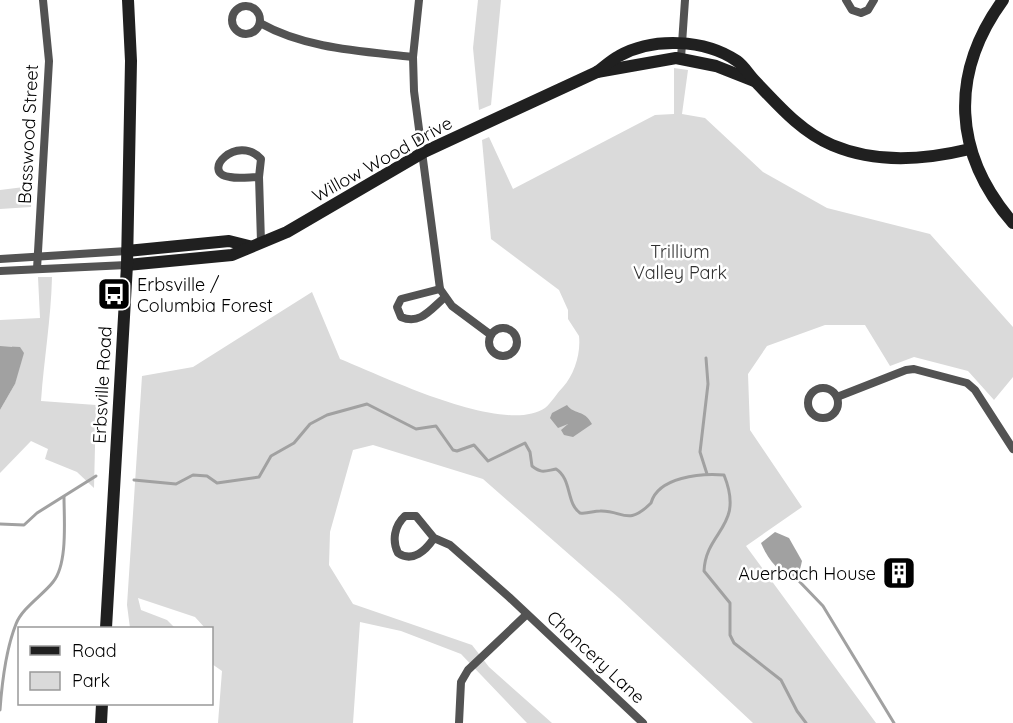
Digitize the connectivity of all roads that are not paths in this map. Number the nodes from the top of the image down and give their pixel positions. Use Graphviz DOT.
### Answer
graph roads {
  1 [pos="43,0"];
  2 [pos="128,0"];
  3 [pos="419,0"];
  4 [pos="685,0"];
  5 [pos="846,0"];
  6 [pos="874,0"];
  7 [pos="1003,0"];
  8 [pos="260,23"];
  9 [pos="682,44"];
  10 [pos="413,57"];
  11 [pos="681,58"];
  12 [pos="597,72"];
  13 [pos="755,81"];
  14 [pos="970,149"];
  15 [pos="423,152"];
  16 [pos="259,177"];
  17 [pos="1013,223"];
  18 [pos="255,244"];
  19 [pos="127,251"];
  20 [pos="38,256"];
  21 [pos="0,259"];
  22 [pos="127,265"];
  23 [pos="37,269"];
  24 [pos="0,271"];
  25 [pos="442,293"];
  26 [pos="491,335"];
  27 [pos="837,397"];
  28 [pos="1013,449"];
  29 [pos="434,538"];
  30 [pos="526,615"];
  31 [pos="106,627"];
  32 [pos="102,705"];
  33 [pos="100,723"];
  34 [pos="459,723"];
  35 [pos="643,723"];
  1 -- 20 [label="street, Basswood Street"];
  2 -- 19 [label="street, Erbsville Road"];
  3 -- 10 [label="street"];
  4 -- 9 [label="street"];
  5 -- 6 [label="street"];
  7 -- 14 [label="street"];
  8 -- 10 [label="street"];
  9 -- 11 [label="street"];
  9 -- 12 [label="street, Willow Wood Drive"];
  9 -- 13 [label="street, Willow Wood Drive"];
  10 -- 15 [label="street"];
  11 -- 12 [label="street, Willow Wood Drive"];
  11 -- 13 [label="street, Willow Wood Drive"];
  12 -- 15 [label="street, Willow Wood Drive"];
  13 -- 14 [label="street, Willow Wood Drive"];
  14 -- 17 [label="street"];
  15 -- 18 [label="street, Willow Wood Drive"];
  15 -- 25 [label="street"];
  16 -- 16 [label="street"];
  16 -- 18 [label="street"];
  18 -- 19 [label="street"];
  18 -- 22 [label="street, Willow Wood Drive"];
  19 -- 20 [label="street"];
  19 -- 22 [label="street, Erbsville Road"];
  20 -- 21 [label="street"];
  20 -- 23 [label="street, Basswood Street"];
  22 -- 23 [label="street"];
  22 -- 31 [label="street, Erbsville Road"];
  23 -- 24 [label="street"];
  25 -- 25 [label="street"];
  25 -- 26 [label="street"];
  27 -- 28 [label="street"];
  29 -- 29 [label="street"];
  29 -- 30 [label="street, Chancery Lane"];
  30 -- 34 [label="street"];
  30 -- 35 [label="street, Chancery Lane"];
  32 -- 33 [label="street"];
}
